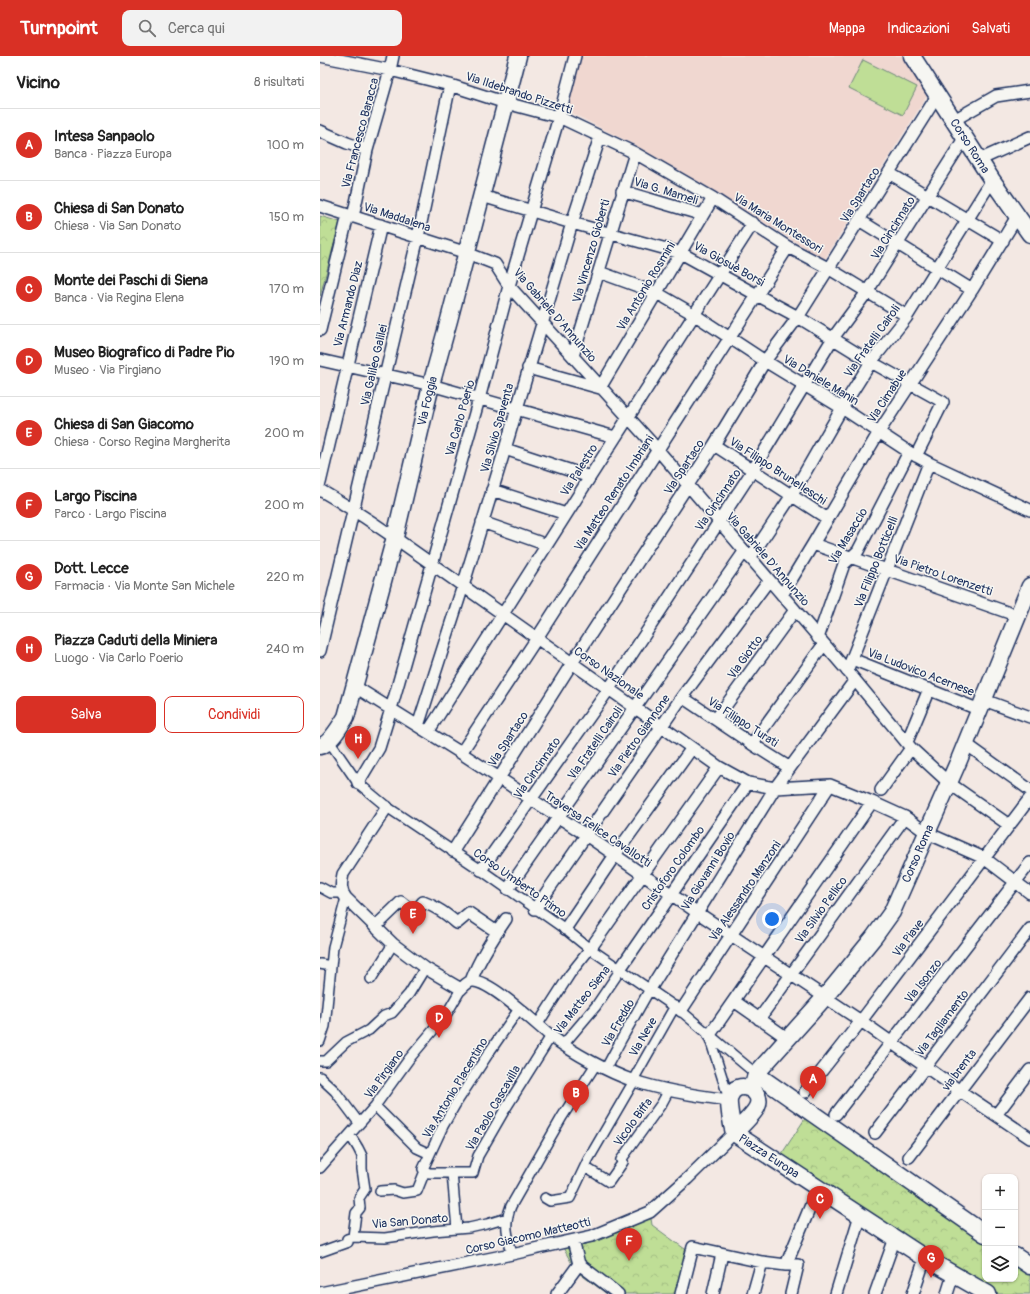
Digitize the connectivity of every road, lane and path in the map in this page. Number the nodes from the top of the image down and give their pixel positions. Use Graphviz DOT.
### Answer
graph roads {
  1 [pos="320,56"];
  2 [pos="393,56"];
  3 [pos="518,56"];
  4 [pos="575,56"];
  5 [pos="912,56"];
  6 [pos="390,70"];
  7 [pos="450,85"];
  8 [pos="1030,91"];
  9 [pos="937,96"];
  10 [pos="506,103"];
  11 [pos="559,117"];
  12 [pos="954,120"];
  13 [pos="320,130"];
  14 [pos="600,137"];
  15 [pos="1030,137"];
  16 [pos="965,138"];
  17 [pos="367,150"];
  18 [pos="635,153"];
  19 [pos="979,160"];
  20 [pos="889,173"];
  21 [pos="992,180"];
  22 [pos="622,191"];
  23 [pos="482,196"];
  24 [pos="927,197"];
  25 [pos="713,198"];
  26 [pos="320,206"];
  27 [pos="531,210"];
  28 [pos="1018,215"];
  29 [pos="350,216"];
  30 [pos="703,216"];
  31 [pos="859,220"];
  32 [pos="967,221"];
  33 [pos="572,223"];
  34 [pos="752,223"];
  35 [pos="381,225"];
  36 [pos="611,232"];
  37 [pos="1030,234"];
  38 [pos="418,237"];
  39 [pos="1003,241"];
  40 [pos="898,245"];
  41 [pos="788,247"];
  42 [pos="467,253"];
  43 [pos="681,253"];
  44 [pos="828,268"];
  45 [pos="936,268"];
  46 [pos="599,272"];
  47 [pos="720,275"];
  48 [pos="509,286"];
  49 [pos="972,290"];
  50 [pos="867,292"];
  51 [pos="657,293"];
  52 [pos="757,295"];
  53 [pos="695,315"];
  54 [pos="907,316"];
  55 [pos="798,317"];
  56 [pos="543,322"];
  57 [pos="320,330"];
  58 [pos="730,338"];
  59 [pos="833,338"];
  60 [pos="573,356"];
  61 [pos="320,360"];
  62 [pos="765,361"];
  63 [pos="872,362"];
  64 [pos="347,367"];
  65 [pos="528,368"];
  66 [pos="385,375"];
  67 [pos="911,383"];
  68 [pos="431,385"];
  69 [pos="804,385"];
  70 [pos="600,388"];
  71 [pos="479,399"];
  72 [pos="842,408"];
  73 [pos="517,409"];
  74 [pos="628,418"];
  75 [pos="879,432"];
  76 [pos="615,437"];
  77 [pos="714,445"];
  78 [pos="505,449"];
  79 [pos="658,450"];
  80 [pos="913,454"];
  81 [pos="929,463"];
  82 [pos="753,470"];
  83 [pos="590,477"];
  84 [pos="320,483"];
  85 [pos="688,485"];
  86 [pos="320,490"];
  87 [pos="492,490"];
  88 [pos="792,495"];
  89 [pos="354,510"];
  90 [pos="1030,510"];
  91 [pos="566,514"];
  92 [pos="828,519"];
  93 [pos="718,521"];
  94 [pos="482,522"];
  95 [pos="395,537"];
  96 [pos="814,544"];
  97 [pos="547,545"];
  98 [pos="747,555"];
  99 [pos="850,558"];
  100 [pos="432,564"];
  101 [pos="887,570"];
  102 [pos="769,580"];
  103 [pos="463,586"];
  104 [pos="1029,593"];
  105 [pos="782,595"];
  106 [pos="795,610"];
  107 [pos="503,614"];
  108 [pos="1018,616"];
  109 [pos="537,638"];
  110 [pos="821,641"];
  111 [pos="320,651"];
  112 [pos="852,660"];
  113 [pos="572,663"];
  114 [pos="847,671"];
  115 [pos="855,680"];
  116 [pos="354,686"];
  117 [pos="609,689"];
  118 [pos="929,689"];
  119 [pos="682,697"];
  120 [pos="982,705"];
  121 [pos="636,708"];
  122 [pos="392,709"];
  123 [pos="1030,717"];
  124 [pos="716,719"];
  125 [pos="418,726"];
  126 [pos="662,727"];
  127 [pos="428,732"];
  128 [pos="324,743"];
  129 [pos="752,744"];
  130 [pos="966,744"];
  131 [pos="909,745"];
  132 [pos="692,748"];
  133 [pos="461,753"];
  134 [pos="719,767"];
  135 [pos="790,768"];
  136 [pos="499,778"];
  137 [pos="748,782"];
  138 [pos="358,783"];
  139 [pos="949,784"];
  140 [pos="830,785"];
  141 [pos="775,788"];
  142 [pos="881,790"];
  143 [pos="1030,790"];
  144 [pos="531,798"];
  145 [pos="1030,798"];
  146 [pos="872,802"];
  147 [pos="387,807"];
  148 [pos="558,817"];
  149 [pos="905,818"];
  150 [pos="1009,825"];
  151 [pos="927,832"];
  152 [pos="586,835"];
  153 [pos="453,851"];
  154 [pos="615,855"];
  155 [pos="984,858"];
  156 [pos="1030,863"];
  157 [pos="481,870"];
  158 [pos="643,875"];
  159 [pos="1016,882"];
  160 [pos="320,887"];
  161 [pos="508,889"];
  162 [pos="1030,893"];
  163 [pos="671,894"];
  164 [pos="344,896"];
  165 [pos="535,909"];
  166 [pos="698,913"];
  167 [pos="506,919"];
  168 [pos="375,927"];
  169 [pos="565,929"];
  170 [pos="1030,930"];
  171 [pos="497,932"];
  172 [pos="731,935"];
  173 [pos="393,944"];
  174 [pos="590,948"];
  175 [pos="765,957"];
  176 [pos="320,964"];
  177 [pos="331,966"];
  178 [pos="425,968"];
  179 [pos="620,969"];
  180 [pos="791,975"];
  181 [pos="371,979"];
  182 [pos="471,981"];
  183 [pos="461,989"];
  184 [pos="650,989"];
  185 [pos="824,997"];
  186 [pos="1030,998"];
  187 [pos="734,1001"];
  188 [pos="519,1009"];
  189 [pos="678,1009"];
  190 [pos="759,1019"];
  191 [pos="860,1021"];
  192 [pos="538,1024"];
  193 [pos="551,1036"];
  194 [pos="709,1036"];
  195 [pos="787,1038"];
  196 [pos="320,1041"];
  197 [pos="892,1043"];
  198 [pos="563,1045"];
  199 [pos="320,1061"];
  200 [pos="601,1066"];
  201 [pos="925,1066"];
  202 [pos="1030,1070"];
  203 [pos="756,1074"];
  204 [pos="320,1077"];
  205 [pos="633,1080"];
  206 [pos="772,1084"];
  207 [pos="669,1090"];
  208 [pos="754,1091"];
  209 [pos="960,1091"];
  210 [pos="805,1092"];
  211 [pos="730,1104"];
  212 [pos="375,1106"];
  213 [pos="752,1114"];
  214 [pos="836,1114"];
  215 [pos="996,1115"];
  216 [pos="359,1123"];
  217 [pos="734,1133"];
  218 [pos="875,1133"];
  219 [pos="350,1135"];
  220 [pos="1030,1138"];
  221 [pos="430,1154"];
  222 [pos="909,1157"];
  223 [pos="585,1167"];
  224 [pos="320,1168"];
  225 [pos="424,1171"];
  226 [pos="452,1173"];
  227 [pos="818,1188"];
  228 [pos="373,1190"];
  229 [pos="545,1198"];
  230 [pos="860,1215"];
  231 [pos="507,1218"];
  232 [pos="457,1229"];
  233 [pos="982,1232"];
  234 [pos="353,1237"];
  235 [pos="895,1238"];
  236 [pos="573,1241"];
  237 [pos="320,1252"];
  238 [pos="512,1254"];
  239 [pos="722,1254"];
  240 [pos="925,1258"];
  241 [pos="1018,1258"];
  242 [pos="762,1262"];
  243 [pos="579,1264"];
  244 [pos="786,1265"];
  245 [pos="1030,1266"];
  246 [pos="953,1275"];
  247 [pos="606,1290"];
  248 [pos="972,1290"];
  249 [pos="324,1293"];
  250 [pos="557,1294"];
  251 [pos="618,1294"];
  252 [pos="681,1294"];
  253 [pos="713,1294"];
  254 [pos="753,1294"];
  255 [pos="791,1294"];
  256 [pos="836,1294"];
  257 [pos="875,1294"];
  258 [pos="913,1294"];
  259 [pos="947,1294"];
  260 [pos="988,1294"];
  1 -- 6 [label="street, Via Ildebrando Pizzetti"];
  2 -- 6 [label="street, Via Francesco Baracca"];
  3 -- 10 [label="main road, Via Foggia"];
  4 -- 11 [label="street, Via Carlo Poerio"];
  5 -- 9 [label="main road, Corso Roma"];
  6 -- 7 [label="street, Via Ildebrando Pizzetti"];
  6 -- 17 [label="street, Via Francesco Baracca"];
  7 -- 10 [label="street, Via Ildebrando Pizzetti"];
  7 -- 38 [label="street, Via Galileo Galilei"];
  8 -- 12 [label="street"];
  9 -- 12 [label="main road, Corso Roma"];
  9 -- 20 [label="street, Via Spartaco"];
  10 -- 11 [label="street, Via Ildebrando Pizzetti"];
  10 -- 23 [label="main road, Via Foggia"];
  11 -- 14 [label="street, Via Ildebrando Pizzetti"];
  11 -- 27 [label="street, Via Carlo Poerio"];
  12 -- 16 [label="main road, Corso Roma"];
  13 -- 17 [label="street"];
  14 -- 18 [label="street, Via Ildebrando Pizzetti"];
  14 -- 33 [label="street, Via Silvio Spaventa"];
  15 -- 19 [label="street"];
  16 -- 19 [label="main road, Corso Roma"];
  16 -- 24 [label="street, Via Cincinnato"];
  17 -- 29 [label="street, Via Francesco Baracca"];
  18 -- 22 [label="street, Via Vincenzo Gioberti"];
  18 -- 25 [label="street, Via Maria Montessori"];
  19 -- 21 [label="main road, Corso Roma"];
  20 -- 24 [label="street"];
  20 -- 31 [label="street, Via Spartaco"];
  21 -- 28 [label="main road, Corso Roma"];
  21 -- 32 [label="street, Via Fratelli Cairoli"];
  22 -- 30 [label="street, Via G. Mameli"];
  22 -- 36 [label="street, Via Vincenzo Gioberti"];
  23 -- 27 [label="street, Via Giosuè Borsi"];
  23 -- 42 [label="main road, Via Foggia"];
  24 -- 32 [label="street"];
  24 -- 40 [label="street, Via Cincinnato"];
  25 -- 30 [label="street, Via Antonio Rosmini"];
  25 -- 34 [label="street, Via Maria Montessori"];
  26 -- 29 [label="street, Via Maddalena"];
  27 -- 33 [label="street, Via Giosuè Borsi"];
  27 -- 48 [label="street, Via Carlo Poerio"];
  28 -- 37 [label="main road, Corso Roma"];
  28 -- 39 [label="street, Via Cimabue"];
  29 -- 35 [label="street, Via Maddalena"];
  29 -- 57 [label="street, Via Francesco Baracca"];
  30 -- 43 [label="street, Via Antonio Rosmini"];
  31 -- 40 [label="street"];
  31 -- 44 [label="street, Via Spartaco"];
  32 -- 39 [label="street"];
  32 -- 45 [label="street, Via Fratelli Cairoli"];
  33 -- 36 [label="street, Via Giosuè Borsi"];
  33 -- 56 [label="street, Via Silvio Spaventa"];
  34 -- 41 [label="street, Via Maria Montessori"];
  34 -- 47 [label="street, Via Palestro"];
  35 -- 38 [label="street, Via Maddalena"];
  35 -- 64 [label="street, Via Armando Diaz"];
  36 -- 43 [label="street, Via Giosuè Borsi"];
  36 -- 46 [label="street, Via Vincenzo Gioberti"];
  38 -- 42 [label="street, Via Maddalena"];
  38 -- 66 [label="street, Via Galileo Galilei"];
  39 -- 49 [label="street, Via Cimabue"];
  40 -- 45 [label="street"];
  40 -- 50 [label="street, Via Cincinnato"];
  41 -- 44 [label="street, Via Maria Montessori"];
  41 -- 52 [label="street, Via Matteo Renato Imbriani"];
  42 -- 48 [label="street, Via Gabriele D'Annunzio"];
  42 -- 68 [label="main road, Via Foggia"];
  43 -- 47 [label="street, Via Giosuè Borsi"];
  43 -- 51 [label="street, Via Antonio Rosmini"];
  44 -- 50 [label="street, Via Maria Montessori"];
  44 -- 55 [label="street, Via Spartaco"];
  45 -- 49 [label="street"];
  45 -- 54 [label="street, Via Fratelli Cairoli"];
  46 -- 51 [label="street, Via Daniele Manin"];
  46 -- 60 [label="street, Via Vincenzo Gioberti"];
  47 -- 52 [label="street, Via Giosuè Borsi"];
  47 -- 53 [label="street, Via Palestro"];
  48 -- 56 [label="street, Via Gabriele D'Annunzio"];
  48 -- 71 [label="street, Via Carlo Poerio"];
  49 -- 67 [label="street, Via Cimabue"];
  50 -- 54 [label="street, Via Maria Montessori"];
  50 -- 59 [label="street, Via Cincinnato"];
  51 -- 53 [label="street, Via Daniele Manin"];
  51 -- 70 [label="street, Via Antonio Rosmini"];
  52 -- 55 [label="street, Via Giosuè Borsi"];
  52 -- 58 [label="street, Via Matteo Renato Imbriani"];
  53 -- 58 [label="street, Via Daniele Manin"];
  53 -- 74 [label="street, Via Palestro"];
  54 -- 63 [label="street, Via Fratelli Cairoli"];
  55 -- 59 [label="street, Via Giosuè Borsi"];
  55 -- 62 [label="street, Via Spartaco"];
  56 -- 60 [label="street, Via Gabriele D'Annunzio"];
  56 -- 65 [label="street, Via Silvio Spaventa"];
  58 -- 62 [label="street, Via Daniele Manin"];
  58 -- 79 [label="street, Via Matteo Renato Imbriani"];
  59 -- 63 [label="street, Via Giosuè Borsi"];
  59 -- 69 [label="street, Via Cincinnato"];
  60 -- 70 [label="street, Via Gabriele D'Annunzio"];
  61 -- 64 [label="street"];
  62 -- 69 [label="street, Via Daniele Manin"];
  62 -- 77 [label="street, Via Spartaco"];
  63 -- 67 [label="street, Via Giosuè Borsi"];
  63 -- 72 [label="street, Via Fratelli Cairoli"];
  64 -- 66 [label="street"];
  64 -- 84 [label="street, Via Armando Diaz"];
  65 -- 70 [label="street"];
  65 -- 73 [label="street, Via Silvio Spaventa"];
  66 -- 68 [label="street"];
  66 -- 89 [label="street, Via Galileo Galilei"];
  67 -- 75 [label="street, Via Cimabue"];
  67 -- 80 [label="street, Via Giosuè Borsi"];
  68 -- 71 [label="street"];
  68 -- 95 [label="main road, Via Foggia"];
  69 -- 72 [label="street, Via Daniele Manin"];
  69 -- 82 [label="street, Via Cincinnato"];
  70 -- 74 [label="street, Via Gabriele D'Annunzio"];
  71 -- 73 [label="street"];
  71 -- 100 [label="street, Via Carlo Poerio"];
  72 -- 75 [label="street, Via Daniele Manin"];
  72 -- 88 [label="street, Via Fratelli Cairoli"];
  73 -- 76 [label="street"];
  73 -- 78 [label="street, Via Silvio Spaventa"];
  74 -- 76 [label="street, Via Palestro"];
  74 -- 79 [label="street, Via Gabriele D'Annunzio"];
  75 -- 80 [label="street, Via Daniele Manin"];
  75 -- 92 [label="street, Via Cimabue"];
  76 -- 83 [label="street, Via Palestro"];
  77 -- 82 [label="street, Via Filippo Brunelleschi"];
  77 -- 85 [label="street, Via Spartaco"];
  78 -- 83 [label="street"];
  78 -- 87 [label="street, Via Silvio Spaventa"];
  79 -- 85 [label="street, Via Gabriele D'Annunzio"];
  79 -- 109 [label="street, Via Matteo Renato Imbriani"];
  80 -- 81 [label="street, Via Daniele Manin"];
  80 -- 99 [label="street, Via Masaccio"];
  81 -- 90 [label="street, Via Daniele Manin"];
  81 -- 101 [label="street, Via Filippo Botticelli"];
  82 -- 88 [label="street, Via Filippo Brunelleschi"];
  82 -- 93 [label="street, Via Cincinnato"];
  83 -- 91 [label="street, Via Palestro"];
  85 -- 93 [label="street, Via Gabriele D'Annunzio"];
  85 -- 113 [label="street, Via Spartaco"];
  86 -- 89 [label="street, Corso Nazionale"];
  87 -- 91 [label="street"];
  87 -- 94 [label="street, Via Silvio Spaventa"];
  88 -- 92 [label="street, Via Filippo Brunelleschi"];
  88 -- 98 [label="street, Via Fratelli Cairoli"];
  89 -- 95 [label="street, Corso Nazionale"];
  89 -- 111 [label="street, Via Galileo Galilei"];
  91 -- 97 [label="street, Via Palestro"];
  92 -- 96 [label="street, Via Cimabue"];
  93 -- 98 [label="street, Via Gabriele D'Annunzio"];
  93 -- 117 [label="street, Via Cincinnato"];
  94 -- 97 [label="street"];
  94 -- 103 [label="street, Via Silvio Spaventa"];
  95 -- 100 [label="street, Corso Nazionale"];
  95 -- 116 [label="main road, Via Foggia"];
  96 -- 99 [label="street, Via Pietro Lorenzetti"];
  96 -- 105 [label="street, Via Cimabue"];
  97 -- 107 [label="street, Via Palestro"];
  98 -- 102 [label="street, Via Gabriele D'Annunzio"];
  98 -- 121 [label="street, Via Fratelli Cairoli"];
  99 -- 101 [label="street, Via Pietro Lorenzetti"];
  99 -- 110 [label="street, Via Masaccio"];
  100 -- 103 [label="street, Corso Nazionale"];
  100 -- 122 [label="street, Via Carlo Poerio"];
  101 -- 108 [label="street, Via Pietro Lorenzetti"];
  101 -- 112 [label="street, Via Filippo Botticelli"];
  102 -- 105 [label="street, Via Gabriele D'Annunzio"];
  102 -- 119 [label="street, Via Pietro Giannone"];
  103 -- 107 [label="street, Corso Nazionale"];
  103 -- 125 [label="street, Via Silvio Spaventa"];
  104 -- 108 [label="main road, Corso Roma"];
  105 -- 106 [label="street, Via Gabriele D'Annunzio"];
  106 -- 110 [label="street, Via Gabriele D'Annunzio"];
  106 -- 124 [label="street, Via Giotto"];
  107 -- 109 [label="street, Corso Nazionale"];
  107 -- 127 [label="street, Via Palestro"];
  108 -- 120 [label="main road, Corso Roma"];
  109 -- 113 [label="street, Corso Nazionale"];
  109 -- 133 [label="street, Via Matteo Renato Imbriani"];
  110 -- 114 [label="street, Via Gabriele D'Annunzio"];
  110 -- 129 [label="street, Via Masaccio"];
  112 -- 114 [label="street, Via Filippo Botticelli"];
  112 -- 118 [label="street, Via Ludovico Acernese"];
  113 -- 117 [label="street, Corso Nazionale"];
  113 -- 136 [label="street, Via Spartaco"];
  114 -- 115 [label="street, Via Gabriele D'Annunzio"];
  115 -- 131 [label="street, Via Gabriele D'Annunzio"];
  115 -- 135 [label="street, Via Giovanni Bovio"];
  116 -- 122 [label="street, Traversa Felice Cavallotti"];
  116 -- 128 [label="main road, Via Foggia"];
  117 -- 121 [label="street, Corso Nazionale"];
  117 -- 144 [label="street, Via Cincinnato"];
  118 -- 120 [label="street, Via Ludovico Acernese"];
  118 -- 131 [label="street"];
  119 -- 124 [label="street, Via Filippo Turati"];
  119 -- 126 [label="street, Via Pietro Giannone"];
  120 -- 123 [label="street, Via Ludovico Acernese"];
  120 -- 130 [label="main road, Corso Roma"];
  121 -- 126 [label="street, Corso Nazionale"];
  121 -- 148 [label="street, Via Fratelli Cairoli"];
  122 -- 125 [label="street, Traversa Felice Cavallotti"];
  122 -- 138 [label="street, Via Carlo Poerio"];
  124 -- 129 [label="street, Via Filippo Turati"];
  125 -- 127 [label="street, Traversa Felice Cavallotti"];
  126 -- 132 [label="street, Corso Nazionale"];
  126 -- 152 [label="street, Via Pietro Giannone"];
  127 -- 133 [label="street, Traversa Felice Cavallotti"];
  128 -- 138 [label="street, Corso Umberto Primo"];
  129 -- 135 [label="street, Via Filippo Turati"];
  130 -- 139 [label="main road, Corso Roma"];
  130 -- 143 [label="street"];
  131 -- 139 [label="street, Via Gabriele D'Annunzio"];
  131 -- 142 [label="street"];
  132 -- 134 [label="street, Corso Nazionale"];
  132 -- 154 [label="street"];
  133 -- 136 [label="street, Traversa Felice Cavallotti"];
  134 -- 137 [label="street, Corso Nazionale"];
  134 -- 158 [label="street"];
  135 -- 141 [label="street, Via Giovanni Bovio"];
  136 -- 144 [label="street, Traversa Felice Cavallotti"];
  136 -- 153 [label="street, Via Spartaco"];
  137 -- 141 [label="street, Corso Nazionale"];
  137 -- 163 [label="street, Cristoforo Colombo"];
  138 -- 147 [label="street, Corso Umberto Primo"];
  139 -- 150 [label="street, Via Gabriele D'Annunzio"];
  139 -- 151 [label="main road, Corso Roma"];
  140 -- 141 [label="street, Corso Nazionale"];
  140 -- 146 [label="street, Corso Nazionale"];
  140 -- 172 [label="street, Via Alessandro Manzoni"];
  141 -- 166 [label="street, Via Giovanni Bovio"];
  144 -- 148 [label="street, Traversa Felice Cavallotti"];
  144 -- 157 [label="street, Via Cincinnato"];
  145 -- 150 [label="street, Via Piave"];
  146 -- 149 [label="street, Corso Nazionale"];
  146 -- 175 [label="street"];
  147 -- 153 [label="street, Corso Umberto Primo"];
  147 -- 164 [label="street"];
  148 -- 152 [label="street, Traversa Felice Cavallotti"];
  148 -- 161 [label="street, Via Fratelli Cairoli"];
  149 -- 151 [label="street"];
  149 -- 180 [label="street, Via Silvio Pellico"];
  150 -- 155 [label="street, Via Piave"];
  151 -- 155 [label="street"];
  151 -- 185 [label="main road, Corso Roma"];
  152 -- 154 [label="street, Traversa Felice Cavallotti"];
  152 -- 165 [label="street, Via Pietro Giannone"];
  153 -- 157 [label="street, Corso Umberto Primo"];
  154 -- 158 [label="street, Traversa Felice Cavallotti"];
  154 -- 169 [label="street"];
  155 -- 159 [label="street"];
  155 -- 191 [label="street, Via Piave"];
  156 -- 159 [label="street, Via Isonzo"];
  157 -- 161 [label="street, Corso Umberto Primo"];
  158 -- 163 [label="street, Traversa Felice Cavallotti"];
  158 -- 174 [label="street"];
  159 -- 162 [label="street"];
  159 -- 197 [label="street, Via Isonzo"];
  160 -- 164 [label="street"];
  161 -- 165 [label="street, Corso Umberto Primo"];
  163 -- 166 [label="street, Traversa Felice Cavallotti"];
  163 -- 179 [label="street, Cristoforo Colombo"];
  164 -- 168 [label="street"];
  164 -- 177 [label="street"];
  165 -- 169 [label="street, Corso Umberto Primo"];
  166 -- 172 [label="street, Traversa Felice Cavallotti"];
  166 -- 184 [label="street, Via Giovanni Bovio"];
  167 -- 171 [label="street"];
  168 -- 171 [label="street"];
  168 -- 173 [label="street"];
  169 -- 174 [label="street, Corso Umberto Primo"];
  170 -- 201 [label="street, Via Tagliamento"];
  171 -- 182 [label="street"];
  172 -- 175 [label="street, Traversa Felice Cavallotti"];
  172 -- 189 [label="street, Via Alessandro Manzoni"];
  173 -- 178 [label="street"];
  173 -- 181 [label="street"];
  174 -- 179 [label="street, Corso Umberto Primo"];
  174 -- 192 [label="street"];
  175 -- 180 [label="street, Traversa Felice Cavallotti"];
  175 -- 187 [label="street"];
  176 -- 177 [label="street"];
  177 -- 196 [label="street"];
  178 -- 183 [label="street"];
  178 -- 199 [label="street"];
  179 -- 184 [label="street, Corso Umberto Primo"];
  179 -- 198 [label="street, Via Matteo Siena"];
  180 -- 185 [label="street, Traversa Felice Cavallotti"];
  180 -- 190 [label="street, Via Silvio Pellico"];
  182 -- 183 [label="street"];
  182 -- 188 [label="street"];
  183 -- 212 [label="street, Via Pirgiano"];
  184 -- 189 [label="street, Corso Umberto Primo"];
  184 -- 200 [label="street, Via Freddo"];
  185 -- 191 [label="street, Traversa Felice Cavallotti"];
  185 -- 195 [label="main road, Corso Roma"];
  186 -- 209 [label="street, via brenta"];
  187 -- 190 [label="street"];
  187 -- 194 [label="street"];
  188 -- 192 [label="street"];
  188 -- 221 [label="street, Via Antonio Placentino"];
  189 -- 194 [label="street, Corso Umberto Primo"];
  189 -- 205 [label="street, Via Neve"];
  190 -- 195 [label="street"];
  191 -- 197 [label="street, Traversa Felice Cavallotti"];
  191 -- 210 [label="street, Via Piave"];
  192 -- 193 [label="street"];
  193 -- 198 [label="street"];
  193 -- 226 [label="street, Via Paolo Cascavilla"];
  194 -- 203 [label="street, Corso Umberto Primo"];
  194 -- 211 [label="street"];
  195 -- 203 [label="main road, Corso Roma"];
  197 -- 201 [label="street, Traversa Felice Cavallotti"];
  197 -- 214 [label="street, Via Isonzo"];
  198 -- 200 [label="street"];
  200 -- 205 [label="street"];
  200 -- 231 [label="street"];
  201 -- 209 [label="street, Traversa Felice Cavallotti"];
  201 -- 218 [label="street, Via Tagliamento"];
  202 -- 215 [label="street"];
  203 -- 206 [label="main road"];
  203 -- 208 [label="main road, Corso Roma"];
  204 -- 216 [label="street"];
  205 -- 207 [label="street"];
  205 -- 223 [label="street, Via Neve"];
  206 -- 208 [label="main road"];
  206 -- 233 [label="main road"];
  207 -- 211 [label="street"];
  207 -- 223 [label="street, Vicolo Biffa"];
  208 -- 211 [label="main road"];
  208 -- 213 [label="main road, Piazza Europa"];
  209 -- 215 [label="street, Traversa Felice Cavallotti"];
  209 -- 222 [label="street, via brenta"];
  211 -- 213 [label="main road, Piazza Europa"];
  211 -- 217 [label="main road, Piazza Europa"];
  212 -- 216 [label="street, Via Pirgiano"];
  212 -- 221 [label="street"];
  213 -- 217 [label="main road, Piazza Europa"];
  215 -- 220 [label="street"];
  216 -- 219 [label="street, Via Pirgiano"];
  217 -- 227 [label="main road, Piazza Europa"];
  217 -- 236 [label="street, Corso Giacomo Matteotti"];
  219 -- 224 [label="street, Via Pirgiano"];
  219 -- 228 [label="street"];
  221 -- 225 [label="street, Via Antonio Placentino"];
  223 -- 229 [label="street, Via Neve"];
  225 -- 226 [label="street, Via Paolo Cascavilla"];
  225 -- 228 [label="street, Via Antonio Placentino"];
  226 -- 232 [label="street"];
  227 -- 230 [label="main road, Piazza Europa"];
  227 -- 244 [label="street"];
  228 -- 234 [label="street"];
  230 -- 235 [label="main road, Piazza Europa"];
  230 -- 256 [label="street"];
  231 -- 232 [label="street, Via San Donato"];
  231 -- 238 [label="street"];
  232 -- 234 [label="street, Via San Donato"];
  234 -- 237 [label="street"];
  235 -- 240 [label="main road, Piazza Europa"];
  235 -- 257 [label="street"];
  236 -- 238 [label="street, Corso Giacomo Matteotti"];
  236 -- 243 [label="street"];
  238 -- 249 [label="street, Corso Giacomo Matteotti"];
  239 -- 242 [label="street"];
  239 -- 252 [label="street"];
  239 -- 253 [label="street"];
  240 -- 246 [label="main road, Piazza Europa"];
  240 -- 258 [label="street"];
  241 -- 245 [label="main road"];
  242 -- 244 [label="street"];
  242 -- 254 [label="street"];
  243 -- 247 [label="street"];
  243 -- 250 [label="street"];
  244 -- 255 [label="street"];
  246 -- 248 [label="main road, Piazza Europa"];
  246 -- 259 [label="street"];
  247 -- 251 [label="street"];
  248 -- 260 [label="main road, Piazza Europa"];
}
